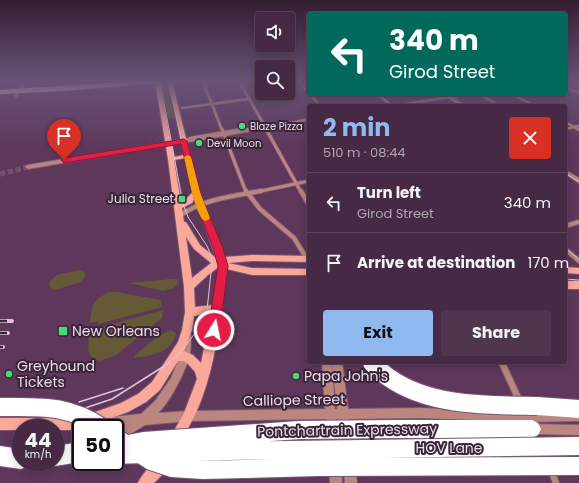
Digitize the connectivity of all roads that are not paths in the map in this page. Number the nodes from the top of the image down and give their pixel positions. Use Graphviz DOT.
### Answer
graph roads {
  1 [pos="161,104"];
  2 [pos="175,104"];
  3 [pos="212,104"];
  4 [pos="215,104"];
  5 [pos="253,104"];
  6 [pos="182,108"];
  7 [pos="178,119"];
  8 [pos="307,119"];
  9 [pos="164,121"];
  10 [pos="567,123"];
  11 [pos="579,126"];
  12 [pos="574,127"];
  13 [pos="266,128"];
  14 [pos="567,129"];
  15 [pos="579,130"];
  16 [pos="224,135"];
  17 [pos="184,141"];
  18 [pos="168,144"];
  19 [pos="187,156"];
  20 [pos="171,159"];
  21 [pos="28,167"];
  22 [pos="567,173"];
  23 [pos="579,181"];
  24 [pos="307,182"];
  25 [pos="297,184"];
  26 [pos="196,192"];
  27 [pos="247,194"];
  28 [pos="307,202"];
  29 [pos="200,204"];
  30 [pos="177,208"];
  31 [pos="180,218"];
  32 [pos="579,222"];
  33 [pos="567,225"];
  34 [pos="567,251"];
  35 [pos="307,258"];
  36 [pos="263,259"];
  37 [pos="307,261"];
  38 [pos="579,261"];
  39 [pos="221,263"];
  40 [pos="567,270"];
  41 [pos="261,271"];
  42 [pos="579,271"];
  43 [pos="307,272"];
  44 [pos="567,285"];
  45 [pos="579,285"];
  46 [pos="189,288"];
  47 [pos="218,308"];
  48 [pos="190,312"];
  49 [pos="180,356"];
  50 [pos="327,364"];
  51 [pos="337,364"];
  52 [pos="374,364"];
  53 [pos="503,364"];
  54 [pos="202,378"];
  55 [pos="0,407"];
  56 [pos="579,409"];
  57 [pos="344,414"];
  58 [pos="331,415"];
  59 [pos="189,416"];
  60 [pos="579,416"];
  61 [pos="88,419"];
  62 [pos="92,419"];
  63 [pos="143,420"];
  64 [pos="124,421"];
  65 [pos="5,424"];
  66 [pos="72,424"];
  67 [pos="533,430"];
  68 [pos="579,430"];
  69 [pos="124,432"];
  70 [pos="124,444"];
  71 [pos="124,444"];
  72 [pos="579,446"];
  73 [pos="12,450"];
  74 [pos="0,451"];
  75 [pos="544,454"];
  76 [pos="124,455"];
  77 [pos="0,456"];
  78 [pos="12,458"];
  79 [pos="12,459"];
  80 [pos="0,460"];
  81 [pos="547,461"];
  82 [pos="579,466"];
  83 [pos="145,483"];
  84 [pos="336,483"];
  85 [pos="351,483"];
  86 [pos="556,483"];
  1 -- 9 [label="main road"];
  2 -- 7 [label="main road"];
  3 -- 4 [label="street"];
  3 -- 6 [label="street"];
  3 -- 16 [label="street"];
  5 -- 13 [label="street"];
  7 -- 9 [label="main road"];
  7 -- 17 [label="main road"];
  8 -- 13 [label="street"];
  9 -- 18 [label="main road"];
  10 -- 12 [label="street"];
  11 -- 12 [label="street"];
  12 -- 14 [label="street"];
  12 -- 15 [label="street"];
  13 -- 16 [label="street"];
  13 -- 25 [label="street"];
  16 -- 17 [label="street"];
  16 -- 27 [label="street"];
  17 -- 18 [label="street"];
  17 -- 19 [label="main road"];
  18 -- 20 [label="main road"];
  18 -- 21 [label="street"];
  19 -- 20 [label="main road"];
  19 -- 26 [label="main road"];
  20 -- 30 [label="main road"];
  22 -- 23 [label="street"];
  24 -- 25 [label="street"];
  25 -- 27 [label="street"];
  25 -- 28 [label="street"];
  26 -- 29 [label="main road"];
  26 -- 30 [label="main road"];
  27 -- 29 [label="street"];
  27 -- 35 [label="street"];
  29 -- 31 [label="street"];
  29 -- 39 [label="main road"];
  30 -- 31 [label="main road"];
  31 -- 39 [label="main road"];
  31 -- 46 [label="main road"];
  32 -- 33 [label="street"];
  34 -- 38 [label="street"];
  36 -- 37 [label="main road"];
  36 -- 39 [label="main road"];
  36 -- 41 [label="main road"];
  39 -- 41 [label="main road"];
  39 -- 46 [label="main road"];
  39 -- 47 [label="main road"];
  40 -- 42 [label="main road"];
  41 -- 43 [label="main road"];
  44 -- 45 [label="main road"];
  46 -- 48 [label="main road"];
  47 -- 48 [label="main road"];
  47 -- 54 [label="main road"];
  48 -- 49 [label="main road"];
  49 -- 54 [label="main road"];
  49 -- 62 [label="main road"];
  49 -- 63 [label="street"];
  50 -- 58 [label="street"];
  51 -- 57 [label="street"];
  52 -- 56 [label="highway, bridge"];
  53 -- 67 [label="street"];
  54 -- 59 [label="main road"];
  55 -- 61 [label="highway, bridge"];
  57 -- 58 [label="street, Calliope Street"];
  57 -- 67 [label="street, Calliope Street"];
  57 -- 85 [label="street"];
  58 -- 59 [label="street, Calliope Street"];
  58 -- 84 [label="street"];
  59 -- 63 [label="street, Calliope Street"];
  59 -- 83 [label="main road"];
  60 -- 67 [label="street, Calliope Street"];
  63 -- 64 [label="street, Calliope Street"];
  63 -- 69 [label="street"];
  65 -- 66 [label="main road, Calliope Street"];
  67 -- 68 [label="street, Calliope Street"];
  67 -- 70 [label="highway, bridge"];
  67 -- 75 [label="street"];
  71 -- 82 [label="highway, HOV Lane, bridge"];
  72 -- 76 [label="highway, Pontchartrain Expressway, bridge"];
  73 -- 74 [label="street"];
  77 -- 78 [label="highway"];
  79 -- 80 [label="highway"];
  81 -- 86 [label="street"];
}
